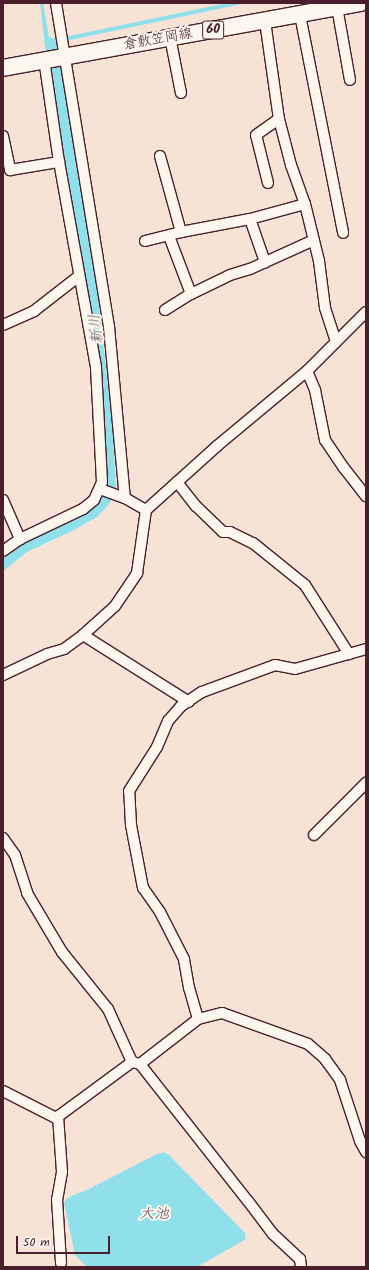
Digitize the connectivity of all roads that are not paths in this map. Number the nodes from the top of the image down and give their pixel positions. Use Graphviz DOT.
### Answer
graph roads {
  1 [pos="56,3"];
  2 [pos="360,3"];
  3 [pos="337,7"];
  4 [pos="300,15"];
  5 [pos="265,21"];
  6 [pos="170,37"];
  7 [pos="65,56"];
  8 [pos="44,59"];
  9 [pos="3,68"];
  10 [pos="350,80"];
  11 [pos="181,93"];
  12 [pos="279,119"];
  13 [pos="3,136"];
  14 [pos="160,156"];
  15 [pos="59,162"];
  16 [pos="268,183"];
  17 [pos="305,204"];
  18 [pos="250,219"];
  19 [pos="181,232"];
  20 [pos="343,233"];
  21 [pos="170,236"];
  22 [pos="314,240"];
  23 [pos="145,241"];
  24 [pos="265,262"];
  25 [pos="79,276"];
  26 [pos="191,294"];
  27 [pos="165,310"];
  28 [pos="366,312"];
  29 [pos="3,325"];
  30 [pos="336,341"];
  31 [pos="307,371"];
  32 [pos="177,482"];
  33 [pos="100,489"];
  34 [pos="366,496"];
  35 [pos="125,498"];
  36 [pos="3,500"];
  37 [pos="146,510"];
  38 [pos="20,539"];
  39 [pos="3,550"];
  40 [pos="83,635"];
  41 [pos="366,649"];
  42 [pos="349,654"];
  43 [pos="3,675"];
  44 [pos="189,702"];
  45 [pos="366,783"];
  46 [pos="314,835"];
  47 [pos="3,838"];
  48 [pos="198,1019"];
  49 [pos="136,1063"];
  50 [pos="3,1091"];
  51 [pos="58,1116"];
  52 [pos="366,1152"];
  53 [pos="61,1263"];
  54 [pos="301,1267"];
  1 -- 7 [label="street"];
  2 -- 3 [label="main road, 倉敷笠岡線 / 60"];
  3 -- 4 [label="main road, 倉敷笠岡線 / 60"];
  3 -- 10 [label="street"];
  4 -- 5 [label="main road, 倉敷笠岡線 / 60"];
  4 -- 20 [label="street"];
  5 -- 6 [label="main road, 倉敷笠岡線 / 60"];
  5 -- 12 [label="street"];
  6 -- 7 [label="main road, 倉敷笠岡線 / 60"];
  6 -- 11 [label="street"];
  7 -- 8 [label="main road, 倉敷笠岡線 / 60"];
  7 -- 35 [label="street"];
  8 -- 9 [label="main road, 倉敷笠岡線 / 60"];
  8 -- 15 [label="street"];
  12 -- 16 [label="street"];
  12 -- 17 [label="street"];
  13 -- 15 [label="street"];
  14 -- 19 [label="street"];
  15 -- 25 [label="street"];
  17 -- 18 [label="street"];
  17 -- 22 [label="street"];
  18 -- 19 [label="street"];
  18 -- 24 [label="street"];
  19 -- 21 [label="street"];
  21 -- 23 [label="street"];
  21 -- 26 [label="street"];
  22 -- 24 [label="street"];
  22 -- 30 [label="street"];
  24 -- 26 [label="street"];
  25 -- 29 [label="street"];
  25 -- 33 [label="street"];
  26 -- 27 [label="street"];
  28 -- 30 [label="street"];
  30 -- 31 [label="street"];
  31 -- 32 [label="street"];
  31 -- 34 [label="street"];
  32 -- 37 [label="street"];
  32 -- 42 [label="street"];
  33 -- 35 [label="street"];
  33 -- 38 [label="street"];
  35 -- 37 [label="street"];
  36 -- 38 [label="street"];
  37 -- 40 [label="street"];
  38 -- 39 [label="street"];
  40 -- 43 [label="street"];
  40 -- 44 [label="street"];
  41 -- 42 [label="street"];
  42 -- 44 [label="street"];
  44 -- 48 [label="street"];
  45 -- 46 [label="street"];
  47 -- 49 [label="street"];
  48 -- 49 [label="street"];
  48 -- 52 [label="street"];
  49 -- 51 [label="street"];
  49 -- 54 [label="street"];
  50 -- 51 [label="street"];
  51 -- 53 [label="street"];
}
